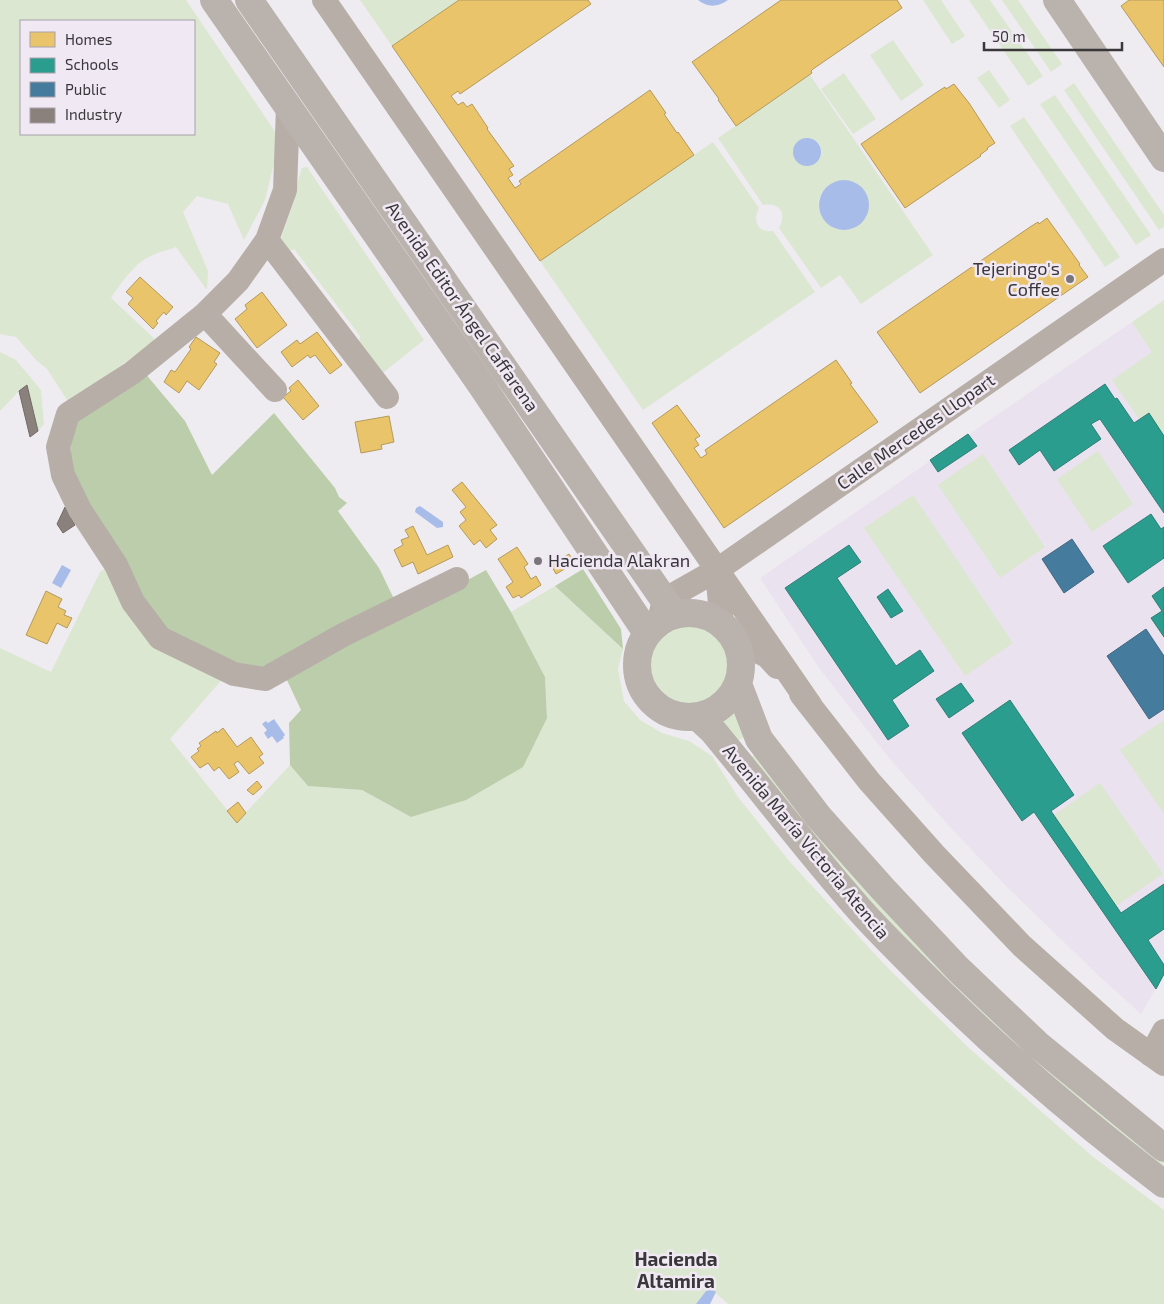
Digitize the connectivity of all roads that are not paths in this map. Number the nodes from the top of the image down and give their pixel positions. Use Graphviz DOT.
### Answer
graph roads {
  1 [pos="214,0"];
  2 [pos="249,0"];
  3 [pos="324,0"];
  4 [pos="1057,0"];
  5 [pos="288,107"];
  6 [pos="1164,158"];
  7 [pos="267,240"];
  8 [pos="1164,260"];
  9 [pos="205,314"];
  10 [pos="275,390"];
  11 [pos="387,398"];
  12 [pos="717,570"];
  13 [pos="457,579"];
  14 [pos="661,617"];
  15 [pos="729,632"];
  16 [pos="738,684"];
  17 [pos="812,706"];
  18 [pos="698,717"];
  19 [pos="1164,1031"];
  20 [pos="1157,1060"];
  21 [pos="1164,1148"];
  22 [pos="1164,1184"];
  1 -- 5 [label="main road, Avenida Editor Ángel Caffarena"];
  2 -- 14 [label="main road, Avenida Editor Ángel Caffarena"];
  3 -- 12 [label="street"];
  4 -- 6 [label="main road"];
  5 -- 7 [label="street"];
  5 -- 14 [label="main road, Avenida Editor Ángel Caffarena"];
  7 -- 9 [label="street"];
  7 -- 11 [label="street"];
  8 -- 12 [label="street, Calle Mercedes Llopart"];
  9 -- 10 [label="street"];
  9 -- 13 [label="street"];
  12 -- 14 [label="street, Calle Mercedes Llopart"];
  12 -- 15 [label="street"];
  12 -- 17 [label="street"];
  14 -- 15 [label="main road"];
  14 -- 18 [label="main road"];
  15 -- 16 [label="main road"];
  15 -- 17 [label="street"];
  16 -- 18 [label="main road"];
  16 -- 21 [label="main road, Avenida María Victoria Atencia"];
  17 -- 20 [label="street"];
  18 -- 22 [label="main road, Avenida María Victoria Atencia"];
  19 -- 20 [label="street"];
}
